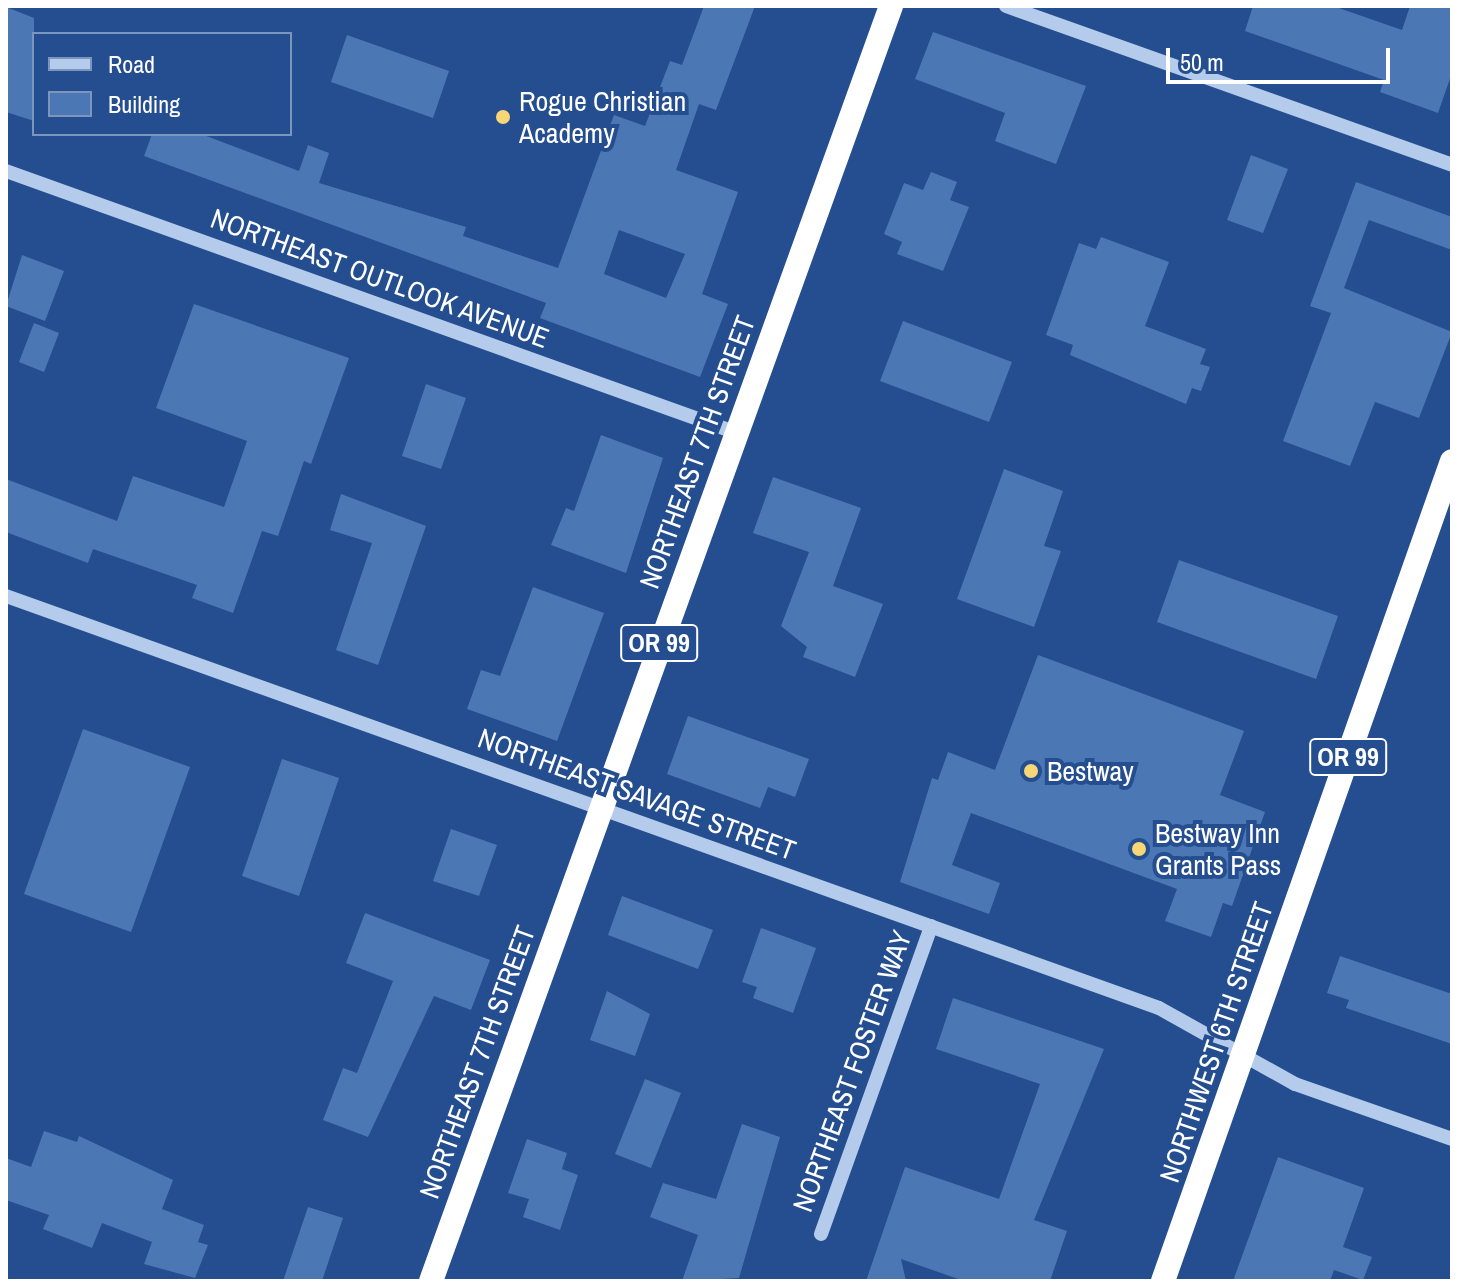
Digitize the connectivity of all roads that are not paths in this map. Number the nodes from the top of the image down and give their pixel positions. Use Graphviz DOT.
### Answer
graph roads {
  1 [pos="891,6"];
  2 [pos="1006,6"];
  3 [pos="1452,165"];
  4 [pos="6,171"];
  5 [pos="737,433"];
  6 [pos="1452,461"];
  7 [pos="6,596"];
  8 [pos="599,808"];
  9 [pos="931,926"];
  10 [pos="1244,1053"];
  11 [pos="1452,1139"];
  12 [pos="821,1234"];
  13 [pos="431,1281"];
  14 [pos="1163,1281"];
  1 -- 5 [label="highway, NORTHEAST 7TH STREET / OR 99"];
  2 -- 3 [label="street"];
  4 -- 5 [label="street, NORTHEAST OUTLOOK AVENUE"];
  5 -- 8 [label="highway, NORTHEAST 7TH STREET / OR 99"];
  6 -- 10 [label="highway, NORTHWEST 6TH STREET / OR 99"];
  7 -- 8 [label="street, NORTHEAST SAVAGE STREET"];
  8 -- 9 [label="street, NORTHEAST SAVAGE STREET"];
  8 -- 13 [label="highway, NORTHEAST 7TH STREET / OR 99"];
  9 -- 10 [label="street, NORTHEAST SAVAGE STREET"];
  9 -- 12 [label="street, NORTHEAST FOSTER WAY"];
  10 -- 11 [label="street, NORTHEAST SAVAGE STREET"];
  10 -- 14 [label="highway, NORTHWEST 6TH STREET / OR 99"];
}
